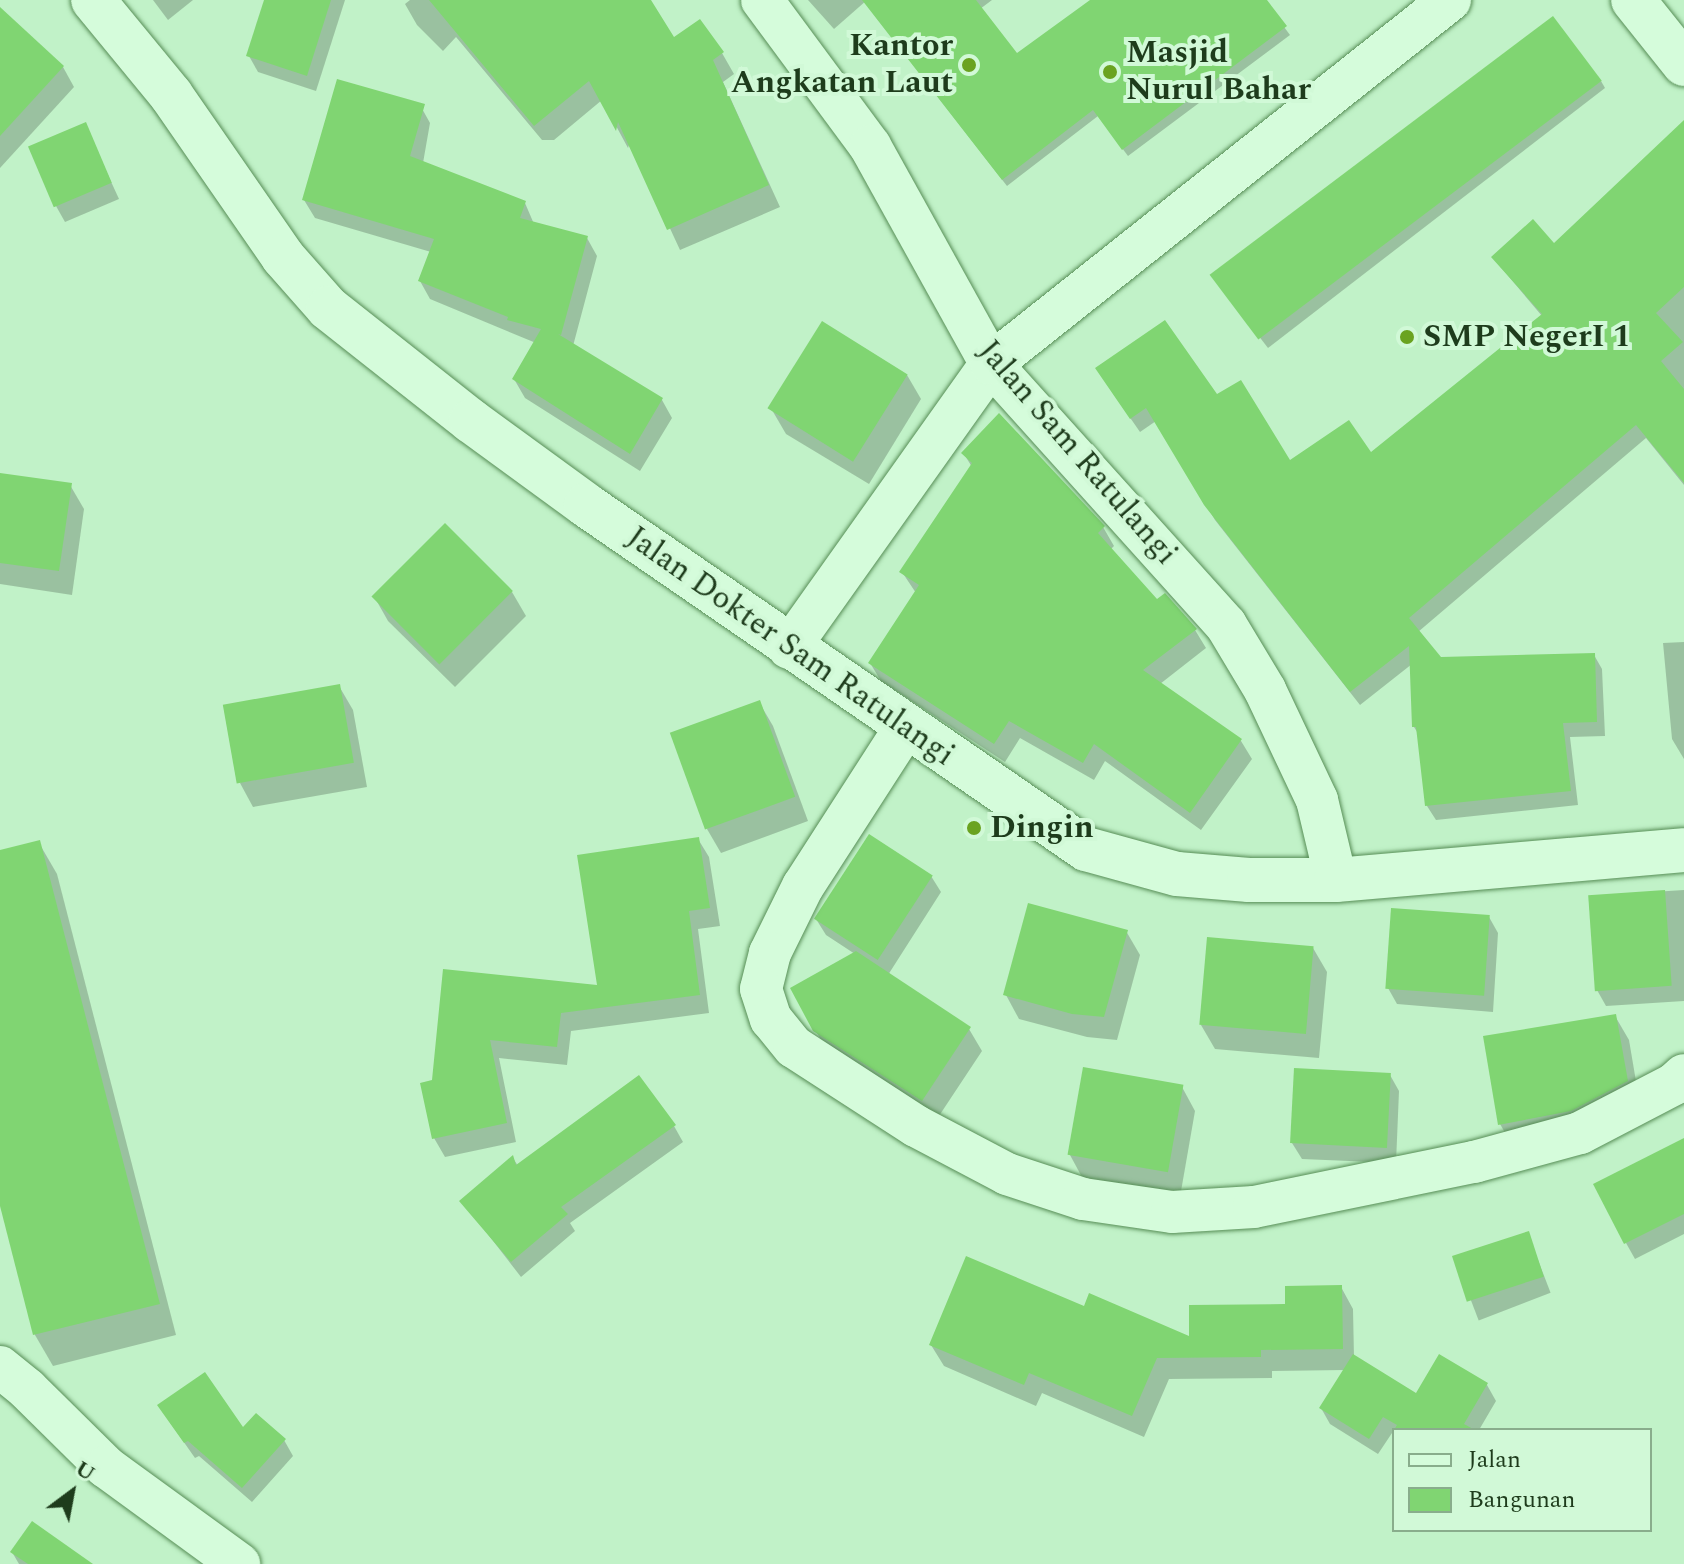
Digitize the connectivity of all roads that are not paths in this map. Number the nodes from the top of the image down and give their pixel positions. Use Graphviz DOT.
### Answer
graph roads {
  1 [pos="93,0"];
  2 [pos="762,0"];
  3 [pos="1450,0"];
  4 [pos="1633,0"];
  5 [pos="1684,64"];
  6 [pos="991,364"];
  7 [pos="789,648"];
  8 [pos="905,728"];
  9 [pos="1684,850"];
  10 [pos="1336,880"];
  11 [pos="1684,1075"];
  12 [pos="0,1367"];
  13 [pos="239,1564"];
  1 -- 7 [label="street, Jalan Dokter Sam Ratulangi"];
  2 -- 6 [label="street, Jalan Sam Ratulangi"];
  3 -- 6 [label="street"];
  4 -- 5 [label="street"];
  6 -- 7 [label="street"];
  6 -- 10 [label="street, Jalan Sam Ratulangi"];
  7 -- 8 [label="street, Jalan Dokter Sam Ratulangi"];
  8 -- 10 [label="street, Jalan Dokter Sam Ratulangi"];
  8 -- 11 [label="street"];
  9 -- 10 [label="street, Jalan Dokter Sam Ratulangi"];
  12 -- 13 [label="street"];
}
